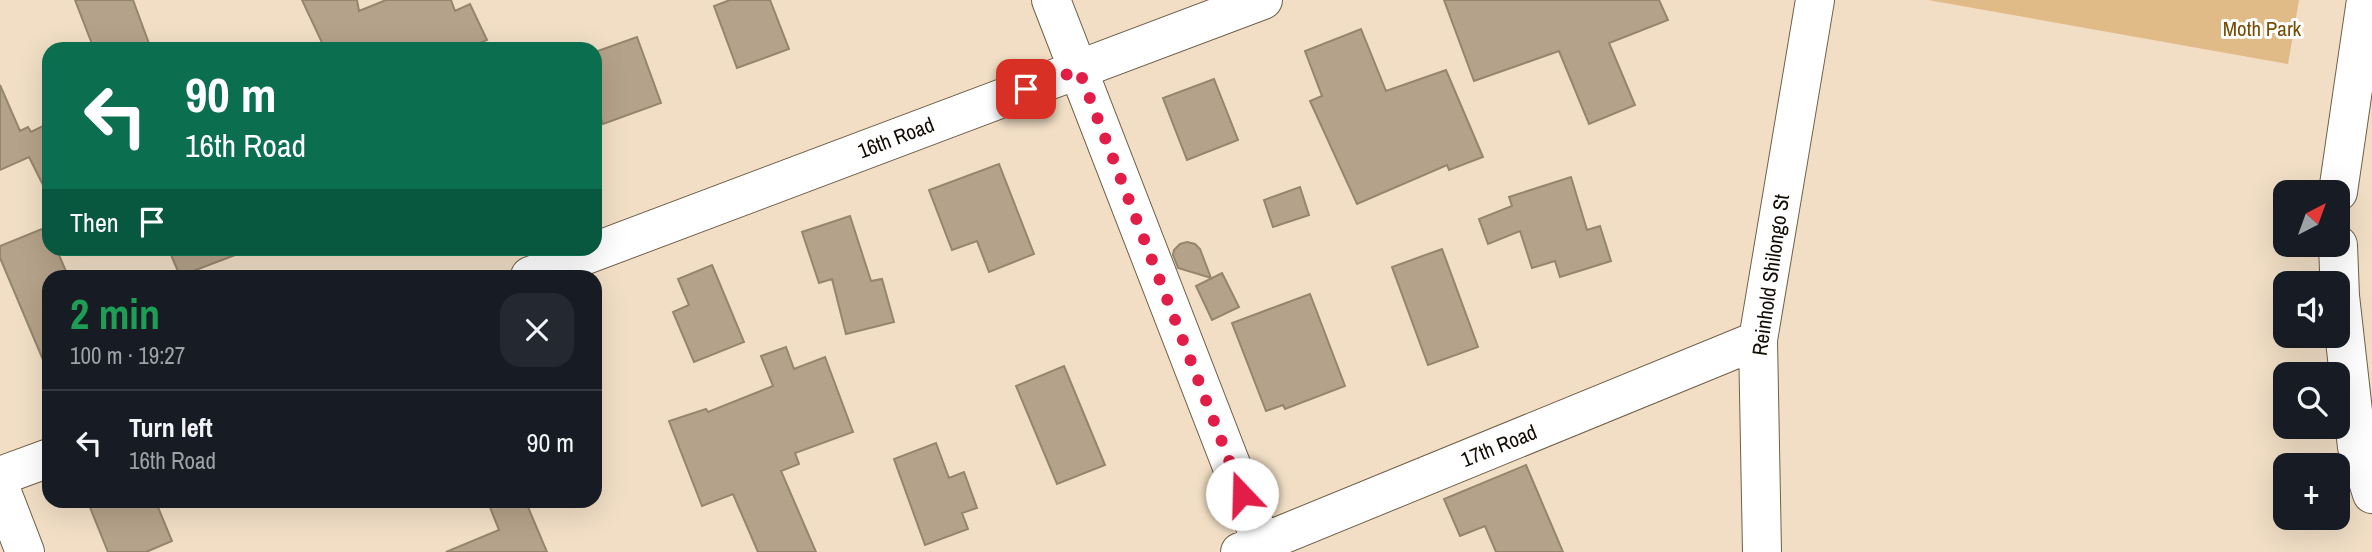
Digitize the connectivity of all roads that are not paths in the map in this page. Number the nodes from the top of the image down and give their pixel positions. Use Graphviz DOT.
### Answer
graph roads {
  1 [pos="1051,0"];
  2 [pos="1263,0"];
  3 [pos="1815,0"];
  4 [pos="2366,0"];
  5 [pos="1079,70"];
  6 [pos="2340,180"];
  7 [pos="602,249"];
  8 [pos="583,256"];
  9 [pos="2338,257"];
  10 [pos="546,270"];
  11 [pos="1758,340"];
  12 [pos="42,461"];
  13 [pos="0,476"];
  14 [pos="0,487"];
  15 [pos="2372,494"];
  16 [pos="1255,549"];
  17 [pos="25,552"];
  18 [pos="1762,552"];
  1 -- 5 [label="street"];
  2 -- 5 [label="street, 16th Road"];
  3 -- 11 [label="street, Reinhold Shilongo St"];
  4 -- 6 [label="street"];
  5 -- 7 [label="street, 16th Road"];
  5 -- 16 [label="street"];
  8 -- 10 [label="street, 16th Road"];
  9 -- 15 [label="street"];
  11 -- 16 [label="street, 17th Road"];
  11 -- 18 [label="street, Reinhold Shilongo St"];
  12 -- 13 [label="street"];
  14 -- 17 [label="street"];
}
